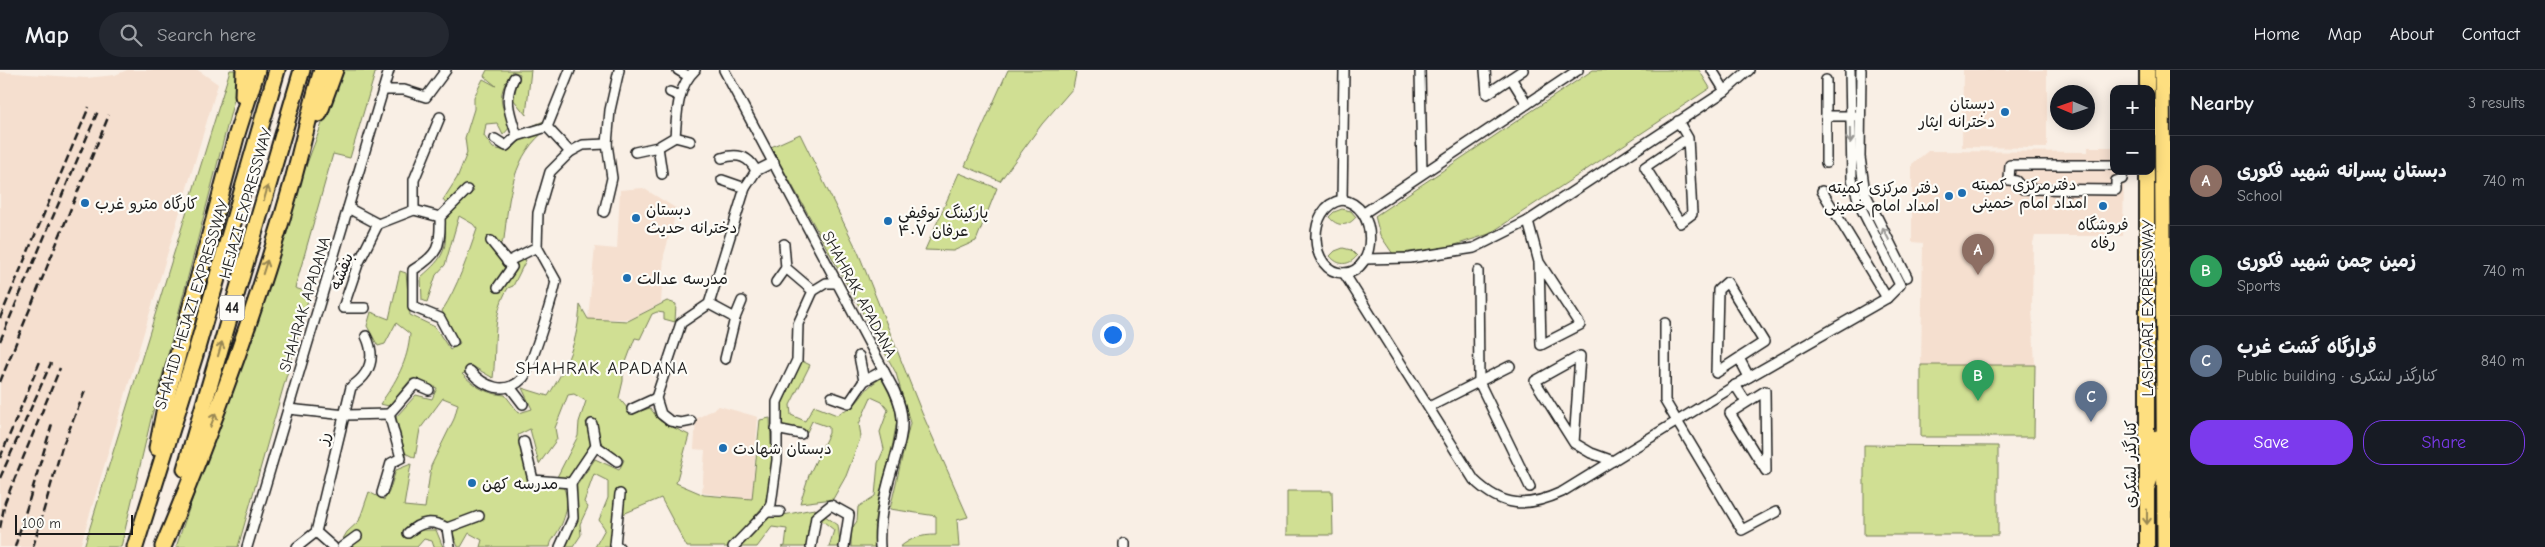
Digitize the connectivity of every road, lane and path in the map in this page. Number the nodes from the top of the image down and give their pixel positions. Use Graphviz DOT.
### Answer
graph roads {
  1 [pos="244,70"];
  2 [pos="257,70"];
  3 [pos="277,70"];
  4 [pos="302,70"];
  5 [pos="322,70"];
  6 [pos="335,70"];
  7 [pos="389,70"];
  8 [pos="446,70"];
  9 [pos="570,70"];
  10 [pos="619,70"];
  11 [pos="678,70"];
  12 [pos="724,70"];
  13 [pos="1344,70"];
  14 [pos="1420,70"];
  15 [pos="1485,70"];
  16 [pos="1523,70"];
  17 [pos="1578,70"];
  18 [pos="1712,70"];
  19 [pos="1749,70"];
  20 [pos="1850,70"];
  21 [pos="1861,70"];
  22 [pos="2147,70"];
  23 [pos="2162,70"];
  24 [pos="692,73"];
  25 [pos="514,78"];
  26 [pos="1511,78"];
  27 [pos="1826,80"];
  28 [pos="2147,85"];
  29 [pos="383,90"];
  30 [pos="1725,91"];
  31 [pos="670,92"];
  32 [pos="679,96"];
  33 [pos="1527,104"];
  34 [pos="1826,116"];
  35 [pos="1850,116"];
  36 [pos="1861,116"];
  37 [pos="440,118"];
  38 [pos="1678,120"];
  39 [pos="547,126"];
  40 [pos="517,136"];
  41 [pos="236,137"];
  42 [pos="675,137"];
  43 [pos="1688,138"];
  44 [pos="495,140"];
  45 [pos="690,141"];
  46 [pos="2170,142"];
  47 [pos="607,144"];
  48 [pos="658,147"];
  49 [pos="570,152"];
  50 [pos="635,152"];
  51 [pos="722,158"];
  52 [pos="774,162"];
  53 [pos="1826,163"];
  54 [pos="2110,165"];
  55 [pos="756,171"];
  56 [pos="1422,173"];
  57 [pos="662,174"];
  58 [pos="2122,175"];
  59 [pos="2147,175"];
  60 [pos="293,180"];
  61 [pos="722,180"];
  62 [pos="745,188"];
  63 [pos="2165,188"];
  64 [pos="466,190"];
  65 [pos="1822,192"];
  66 [pos="1342,200"];
  67 [pos="348,208"];
  68 [pos="414,210"];
  69 [pos="604,212"];
  70 [pos="1364,213"];
  71 [pos="440,217"];
  72 [pos="1528,221"];
  73 [pos="378,224"];
  74 [pos="491,242"];
  75 [pos="784,244"];
  76 [pos="537,247"];
  77 [pos="1365,259"];
  78 [pos="507,262"];
  79 [pos="1539,262"];
  80 [pos="786,268"];
  81 [pos="1478,271"];
  82 [pos="1344,273"];
  83 [pos="1908,277"];
  84 [pos="776,282"];
  85 [pos="838,283"];
  86 [pos="498,287"];
  87 [pos="813,291"];
  88 [pos="1888,298"];
  89 [pos="742,301"];
  90 [pos="708,304"];
  91 [pos="365,308"];
  92 [pos="735,318"];
  93 [pos="1665,323"];
  94 [pos="366,336"];
  95 [pos="453,342"];
  96 [pos="858,356"];
  97 [pos="1739,358"];
  98 [pos="725,359"];
  99 [pos="1510,366"];
  100 [pos="884,370"];
  101 [pos="2165,370"];
  102 [pos="470,371"];
  103 [pos="1749,377"];
  104 [pos="864,381"];
  105 [pos="1478,382"];
  106 [pos="1735,385"];
  107 [pos="510,387"];
  108 [pos="429,390"];
  109 [pos="832,397"];
  110 [pos="656,398"];
  111 [pos="1746,402"];
  112 [pos="523,404"];
  113 [pos="1429,407"];
  114 [pos="632,408"];
  115 [pos="288,409"];
  116 [pos="389,414"];
  117 [pos="345,415"];
  118 [pos="691,421"];
  119 [pos="1677,421"];
  120 [pos="592,424"];
  121 [pos="776,429"];
  122 [pos="801,434"];
  123 [pos="524,442"];
  124 [pos="1574,443"];
  125 [pos="596,446"];
  126 [pos="617,461"];
  127 [pos="1613,461"];
  128 [pos="571,483"];
  129 [pos="1530,487"];
  130 [pos="2147,487"];
  131 [pos="382,493"];
  132 [pos="620,494"];
  133 [pos="767,512"];
  134 [pos="780,512"];
  135 [pos="1776,512"];
  136 [pos="479,516"];
  137 [pos="142,523"];
  138 [pos="447,528"];
  139 [pos="316,532"];
  140 [pos="408,532"];
  141 [pos="358,536"];
  142 [pos="135,547"];
  143 [pos="162,547"];
  144 [pos="247,547"];
  145 [pos="296,547"];
  146 [pos="333,547"];
  147 [pos="342,547"];
  148 [pos="450,547"];
  149 [pos="560,547"];
  150 [pos="619,547"];
  151 [pos="733,547"];
  152 [pos="811,547"];
  153 [pos="844,547"];
  154 [pos="880,547"];
  155 [pos="2147,547"];
  156 [pos="2166,547"];
  1 -- 41 [label="highway"];
  2 -- 41 [label="highway"];
  3 -- 137 [label="highway, SHAHID HEJAZI EXPRESSWAY / 44"];
  143 -- 4 [label="highway, HEJAZI EXPRESSWAY / 44, one-way"];
  5 -- 60 [label="highway"];
  6 -- 60 [label="highway"];
  7 -- 29 [label="street, SHAHRAK APADANA"];
  8 -- 29 [label="street"];
  9 -- 39 [label="street"];
  10 -- 47 [label="street"];
  11 -- 24 [label="street"];
  12 -- 52 [label="street, SHAHRAK APADANA"];
  13 -- 66 [label="street"];
  14 -- 56 [label="street"];
  15 -- 26 [label="street"];
  16 -- 26 [label="street"];
  17 -- 33 [label="street"];
  18 -- 30 [label="street"];
  19 -- 30 [label="street"];
  20 -- 35 [label="street"];
  21 -- 36 [label="street"];
  22 -- 28 [label="main road"];
  23 -- 63 [label="highway, LASHGARI EXPRESSWAY"];
  24 -- 32 [label="street"];
  25 -- 40 [label="street"];
  26 -- 33 [label="street"];
  27 -- 34 [label="street"];
  29 -- 67 [label="street, SHAHRAK APADANA"];
  30 -- 38 [label="street"];
  31 -- 32 [label="street"];
  32 -- 42 [label="street"];
  33 -- 56 [label="street"];
  34 -- 35 [label="street"];
  34 -- 53 [label="street"];
  35 -- 36 [label="street"];
  35 -- 88 [label="street, one-way"];
  83 -- 36 [label="street, one-way"];
  37 -- 68 [label="street"];
  38 -- 43 [label="street"];
  38 -- 72 [label="street"];
  39 -- 40 [label="street"];
  39 -- 49 [label="street"];
  40 -- 44 [label="street"];
  41 -- 137 [label="highway"];
  42 -- 45 [label="street"];
  42 -- 48 [label="street"];
  43 -- 43 [label="street"];
  46 -- 63 [label="highway"];
  47 -- 49 [label="street"];
  47 -- 69 [label="street"];
  48 -- 50 [label="street"];
  48 -- 57 [label="street"];
  49 -- 76 [label="street"];
  51 -- 55 [label="street"];
  52 -- 55 [label="street"];
  52 -- 85 [label="street, SHAHRAK APADANA"];
  54 -- 58 [label="street"];
  55 -- 62 [label="street"];
  56 -- 70 [label="street"];
  59 -- 130 [label="main road, کنارگذر لشکری"];
  143 -- 60 [label="highway, one-way"];
  61 -- 62 [label="street"];
  62 -- 90 [label="street"];
  63 -- 101 [label="highway, LASHGARI EXPRESSWAY"];
  64 -- 71 [label="street"];
  65 -- 88 [label="street"];
  66 -- 70 [label="street"];
  66 -- 82 [label="street"];
  67 -- 73 [label="street"];
  67 -- 115 [label="street, SHAHRAK APADANA"];
  68 -- 71 [label="street"];
  68 -- 73 [label="street"];
  70 -- 77 [label="street"];
  71 -- 95 [label="street"];
  72 -- 77 [label="street"];
  72 -- 79 [label="street"];
  73 -- 91 [label="street, بنفشه"];
  74 -- 78 [label="street"];
  75 -- 80 [label="street"];
  76 -- 78 [label="street"];
  76 -- 107 [label="street"];
  77 -- 82 [label="street"];
  78 -- 86 [label="street"];
  79 -- 79 [label="street"];
  80 -- 84 [label="street"];
  80 -- 87 [label="street"];
  81 -- 105 [label="street"];
  82 -- 113 [label="street"];
  85 -- 87 [label="street"];
  85 -- 100 [label="street, SHAHRAK APADANA"];
  87 -- 121 [label="street"];
  88 -- 103 [label="street"];
  89 -- 92 [label="street"];
  90 -- 92 [label="street"];
  90 -- 110 [label="street"];
  92 -- 98 [label="street"];
  93 -- 119 [label="street"];
  94 -- 117 [label="street, رز"];
  96 -- 104 [label="street"];
  97 -- 97 [label="street"];
  97 -- 103 [label="street"];
  99 -- 105 [label="street"];
  100 -- 104 [label="street"];
  100 -- 154 [label="street, SHAHRAK APADANA"];
  101 -- 130 [label="highway"];
  101 -- 156 [label="highway, LASHGARI EXPRESSWAY"];
  102 -- 107 [label="street"];
  103 -- 106 [label="street"];
  104 -- 109 [label="street"];
  105 -- 113 [label="street"];
  105 -- 129 [label="street"];
  106 -- 111 [label="street"];
  106 -- 119 [label="street"];
  107 -- 112 [label="street"];
  108 -- 116 [label="street"];
  110 -- 114 [label="street"];
  110 -- 118 [label="street"];
  111 -- 111 [label="street"];
  113 -- 127 [label="street"];
  115 -- 117 [label="street"];
  115 -- 144 [label="street, SHAHRAK APADANA"];
  116 -- 117 [label="street"];
  116 -- 131 [label="street"];
  117 -- 139 [label="street, رز"];
  119 -- 127 [label="street"];
  119 -- 135 [label="street"];
  120 -- 125 [label="street"];
  121 -- 122 [label="street"];
  121 -- 133 [label="street"];
  123 -- 128 [label="street"];
  124 -- 124 [label="street"];
  124 -- 127 [label="street"];
  125 -- 126 [label="street"];
  125 -- 128 [label="street"];
  128 -- 149 [label="street"];
  130 -- 155 [label="main road, کنارگذر لشکری, one-way"];
  132 -- 150 [label="street"];
  133 -- 134 [label="street"];
  133 -- 151 [label="street"];
  136 -- 138 [label="street"];
  137 -- 142 [label="highway, SHAHID HEJAZI EXPRESSWAY / 44"];
  138 -- 140 [label="street"];
  138 -- 148 [label="street"];
  139 -- 145 [label="street"];
  139 -- 146 [label="street"];
  141 -- 147 [label="street"];
  152 -- 153 [label="street"];
}
